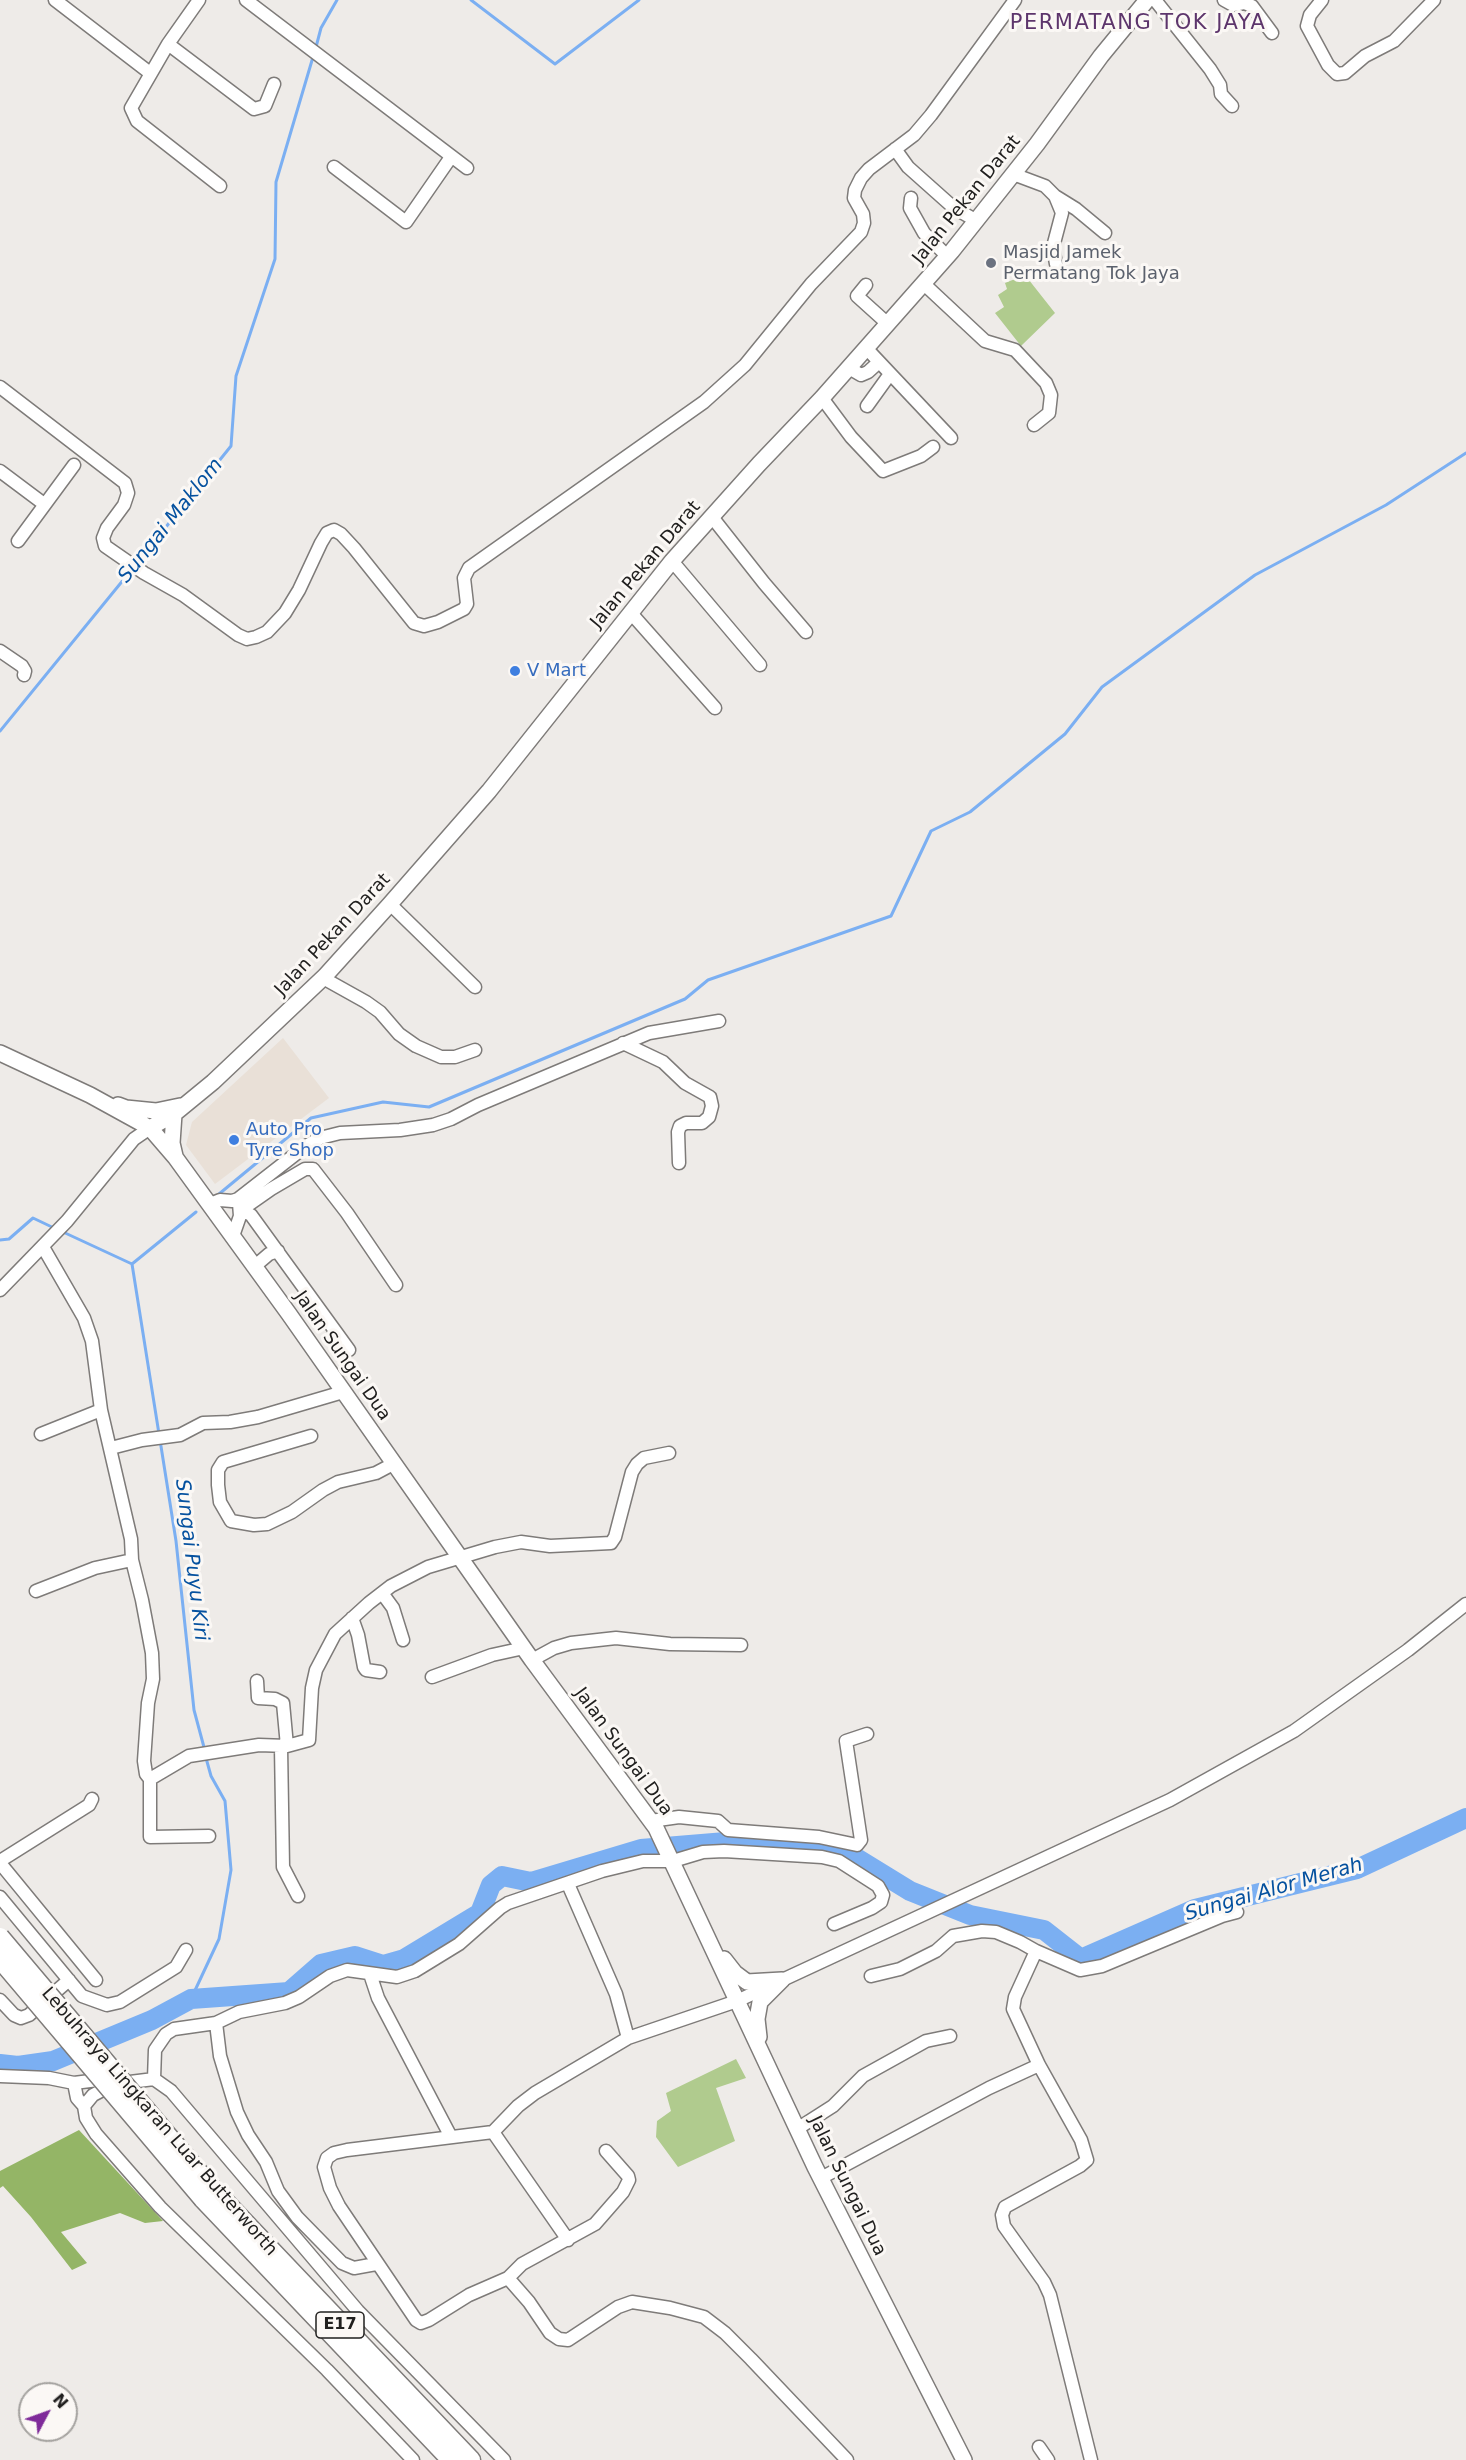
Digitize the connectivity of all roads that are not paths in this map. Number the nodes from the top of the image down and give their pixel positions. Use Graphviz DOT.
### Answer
graph roads {
  1 [pos="55,0"];
  2 [pos="198,0"];
  3 [pos="246,0"];
  4 [pos="1015,0"];
  5 [pos="1147,0"];
  6 [pos="1155,0"];
  7 [pos="1224,0"];
  8 [pos="1322,0"];
  9 [pos="1434,0"];
  10 [pos="1272,33"];
  11 [pos="168,44"];
  12 [pos="150,73"];
  13 [pos="274,84"];
  14 [pos="1232,106"];
  15 [pos="895,149"];
  16 [pos="451,157"];
  17 [pos="334,167"];
  18 [pos="467,168"];
  19 [pos="1014,174"];
  20 [pos="220,186"];
  21 [pos="1055,196"];
  22 [pos="910,198"];
  23 [pos="977,220"];
  24 [pos="1104,233"];
  25 [pos="948,256"];
  26 [pos="1056,264"];
  27 [pos="924,284"];
  28 [pos="866,285"];
  29 [pos="888,324"];
  30 [pos="867,349"];
  31 [pos="879,362"];
  32 [pos="849,368"];
  33 [pos="890,374"];
  34 [pos="0,387"];
  35 [pos="822,398"];
  36 [pos="867,406"];
  37 [pos="1034,425"];
  38 [pos="951,438"];
  39 [pos="933,447"];
  40 [pos="74,465"];
  41 [pos="0,471"];
  42 [pos="45,504"];
  43 [pos="712,517"];
  44 [pos="18,541"];
  45 [pos="672,561"];
  46 [pos="630,612"];
  47 [pos="806,632"];
  48 [pos="0,651"];
  49 [pos="760,666"];
  50 [pos="24,675"];
  51 [pos="715,708"];
  52 [pos="390,904"];
  53 [pos="323,978"];
  54 [pos="475,987"];
  55 [pos="719,1021"];
  56 [pos="623,1043"];
  57 [pos="475,1050"];
  58 [pos="0,1053"];
  59 [pos="90,1095"];
  60 [pos="180,1109"];
  61 [pos="150,1128"];
  62 [pos="176,1157"];
  63 [pos="679,1163"];
  64 [pos="210,1204"];
  65 [pos="240,1204"];
  66 [pos="233,1236"];
  67 [pos="45,1245"];
  68 [pos="278,1251"];
  69 [pos="255,1266"];
  70 [pos="396,1285"];
  71 [pos="0,1290"];
  72 [pos="349,1350"];
  73 [pos="343,1392"];
  74 [pos="101,1410"];
  75 [pos="41,1434"];
  76 [pos="311,1436"];
  77 [pos="111,1448"];
  78 [pos="669,1453"];
  79 [pos="393,1464"];
  80 [pos="460,1557"];
  81 [pos="132,1560"];
  82 [pos="36,1591"];
  83 [pos="382,1593"];
  84 [pos="1466,1604"];
  85 [pos="352,1618"];
  86 [pos="403,1640"];
  87 [pos="741,1646"];
  88 [pos="528,1654"];
  89 [pos="380,1672"];
  90 [pos="432,1677"];
  91 [pos="257,1681"];
  92 [pos="867,1734"];
  93 [pos="284,1747"];
  94 [pos="150,1779"];
  95 [pos="92,1799"];
  96 [pos="653,1825"];
  97 [pos="209,1836"];
  98 [pos="672,1859"];
  99 [pos="0,1862"];
  100 [pos="568,1884"];
  101 [pos="298,1896"];
  102 [pos="0,1897"];
  103 [pos="1237,1912"];
  104 [pos="834,1924"];
  105 [pos="0,1937"];
  106 [pos="709,1941"];
  107 [pos="186,1950"];
  108 [pos="1036,1951"];
  109 [pos="0,1959"];
  110 [pos="370,1974"];
  111 [pos="871,1976"];
  112 [pos="69,1980"];
  113 [pos="96,1980"];
  114 [pos="782,1980"];
  115 [pos="0,2000"];
  116 [pos="737,2001"];
  117 [pos="216,2023"];
  118 [pos="950,2036"];
  119 [pos="628,2038"];
  120 [pos="761,2051"];
  121 [pos="1039,2065"];
  122 [pos="0,2076"];
  123 [pos="154,2079"];
  124 [pos="74,2083"];
  125 [pos="114,2084"];
  126 [pos="84,2106"];
  127 [pos="797,2129"];
  128 [pos="493,2132"];
  129 [pos="451,2137"];
  130 [pos="606,2151"];
  131 [pos="821,2178"];
  132 [pos="208,2194"];
  133 [pos="568,2240"];
  134 [pos="376,2264"];
  135 [pos="508,2278"];
  136 [pos="1039,2447"];
  137 [pos="413,2460"];
  138 [pos="451,2460"];
  139 [pos="471,2460"];
  140 [pos="504,2460"];
  141 [pos="847,2460"];
  142 [pos="964,2460"];
  143 [pos="1048,2460"];
  144 [pos="1090,2460"];
  1 -- 12 [label="street"];
  2 -- 11 [label="street"];
  3 -- 16 [label="street"];
  4 -- 15 [label="street"];
  5 -- 19 [label="main road, Jalan Pekan Darat"];
  6 -- 14 [label="street"];
  7 -- 10 [label="street"];
  8 -- 9 [label="street"];
  11 -- 12 [label="street"];
  11 -- 13 [label="street"];
  12 -- 20 [label="street"];
  15 -- 23 [label="street"];
  15 -- 34 [label="street"];
  16 -- 17 [label="street"];
  16 -- 18 [label="street"];
  19 -- 21 [label="street"];
  19 -- 23 [label="main road, Jalan Pekan Darat"];
  21 -- 24 [label="street"];
  21 -- 26 [label="street"];
  22 -- 25 [label="street"];
  23 -- 25 [label="main road, Jalan Pekan Darat"];
  25 -- 27 [label="main road, Jalan Pekan Darat"];
  27 -- 29 [label="main road, Jalan Pekan Darat"];
  27 -- 37 [label="street"];
  28 -- 29 [label="street"];
  29 -- 30 [label="main road, Jalan Pekan Darat"];
  30 -- 31 [label="street"];
  30 -- 32 [label="main road, Jalan Pekan Darat"];
  31 -- 32 [label="street"];
  31 -- 33 [label="street"];
  32 -- 35 [label="main road, Jalan Pekan Darat"];
  33 -- 36 [label="street"];
  33 -- 38 [label="street"];
  35 -- 39 [label="street"];
  35 -- 43 [label="main road, Jalan Pekan Darat"];
  40 -- 42 [label="street"];
  41 -- 42 [label="street"];
  42 -- 44 [label="street"];
  43 -- 45 [label="main road, Jalan Pekan Darat"];
  43 -- 47 [label="street"];
  45 -- 46 [label="main road, Jalan Pekan Darat"];
  45 -- 49 [label="street"];
  46 -- 51 [label="street"];
  46 -- 52 [label="main road, Jalan Pekan Darat"];
  48 -- 50 [label="street"];
  52 -- 53 [label="main road, Jalan Pekan Darat"];
  52 -- 54 [label="street"];
  53 -- 57 [label="street"];
  53 -- 60 [label="main road, Jalan Pekan Darat"];
  55 -- 56 [label="street"];
  56 -- 63 [label="street"];
  56 -- 65 [label="street"];
  58 -- 59 [label="main road"];
  59 -- 60 [label="main road"];
  59 -- 61 [label="main road, Jalan Sungai Dua"];
  60 -- 61 [label="main road, Jalan Pekan Darat"];
  60 -- 62 [label="main road"];
  61 -- 62 [label="main road, Jalan Sungai Dua"];
  61 -- 67 [label="street"];
  62 -- 64 [label="main road, Jalan Sungai Dua"];
  64 -- 65 [label="street"];
  64 -- 66 [label="main road, Jalan Sungai Dua"];
  65 -- 66 [label="street"];
  65 -- 68 [label="street"];
  65 -- 70 [label="street"];
  66 -- 69 [label="main road, Jalan Sungai Dua"];
  67 -- 71 [label="street"];
  67 -- 74 [label="street"];
  68 -- 69 [label="street"];
  68 -- 72 [label="street"];
  69 -- 73 [label="main road, Jalan Sungai Dua"];
  73 -- 77 [label="street"];
  73 -- 79 [label="main road, Jalan Sungai Dua"];
  74 -- 75 [label="street"];
  74 -- 77 [label="street"];
  76 -- 79 [label="street"];
  77 -- 81 [label="street"];
  78 -- 80 [label="street"];
  79 -- 80 [label="main road, Jalan Sungai Dua"];
  80 -- 83 [label="street"];
  80 -- 88 [label="main road, Jalan Sungai Dua"];
  81 -- 82 [label="street"];
  81 -- 94 [label="street"];
  83 -- 85 [label="street"];
  83 -- 86 [label="street"];
  84 -- 114 [label="street"];
  85 -- 89 [label="street"];
  85 -- 93 [label="street"];
  87 -- 88 [label="street"];
  88 -- 90 [label="street"];
  88 -- 96 [label="main road, Jalan Sungai Dua"];
  91 -- 93 [label="street"];
  92 -- 96 [label="street"];
  93 -- 94 [label="street"];
  93 -- 101 [label="street"];
  94 -- 97 [label="street"];
  95 -- 99 [label="street"];
  96 -- 98 [label="main road, Jalan Sungai Dua"];
  98 -- 100 [label="street"];
  98 -- 104 [label="street"];
  98 -- 106 [label="main road, Jalan Sungai Dua"];
  99 -- 113 [label="street"];
  100 -- 110 [label="street"];
  100 -- 119 [label="street"];
  102 -- 112 [label="street"];
  103 -- 108 [label="street"];
  105 -- 132 [label="highway, Lebuhraya Lingkaran Luar Butterworth / E17, bridge"];
  106 -- 114 [label="main road"];
  106 -- 116 [label="main road, Jalan Sungai Dua"];
  107 -- 112 [label="street"];
  108 -- 111 [label="street"];
  108 -- 121 [label="street"];
  109 -- 132 [label="highway, Lebuhraya Lingkaran Luar Butterworth / E17, bridge"];
  110 -- 117 [label="street"];
  110 -- 129 [label="street"];
  112 -- 115 [label="street"];
  114 -- 116 [label="street"];
  114 -- 120 [label="main road"];
  116 -- 119 [label="street"];
  116 -- 120 [label="main road, Jalan Sungai Dua"];
  117 -- 123 [label="street"];
  117 -- 134 [label="street"];
  118 -- 127 [label="street"];
  119 -- 128 [label="street"];
  120 -- 127 [label="main road, Jalan Sungai Dua"];
  121 -- 131 [label="street"];
  121 -- 144 [label="street"];
  122 -- 124 [label="street"];
  123 -- 125 [label="street"];
  123 -- 140 [label="street"];
  124 -- 125 [label="street"];
  124 -- 126 [label="street"];
  125 -- 126 [label="street"];
  126 -- 137 [label="street"];
  127 -- 131 [label="main road, Jalan Sungai Dua"];
  128 -- 129 [label="street"];
  128 -- 133 [label="street"];
  129 -- 134 [label="street"];
  130 -- 133 [label="street"];
  131 -- 142 [label="main road, Jalan Sungai Dua"];
  132 -- 138 [label="highway, Lebuhraya Lingkaran Luar Butterworth / E17"];
  132 -- 139 [label="highway, Lebuhraya Lingkaran Luar Butterworth / E17"];
  133 -- 135 [label="street"];
  134 -- 135 [label="street"];
  135 -- 141 [label="street"];
  136 -- 143 [label="street"];
}
